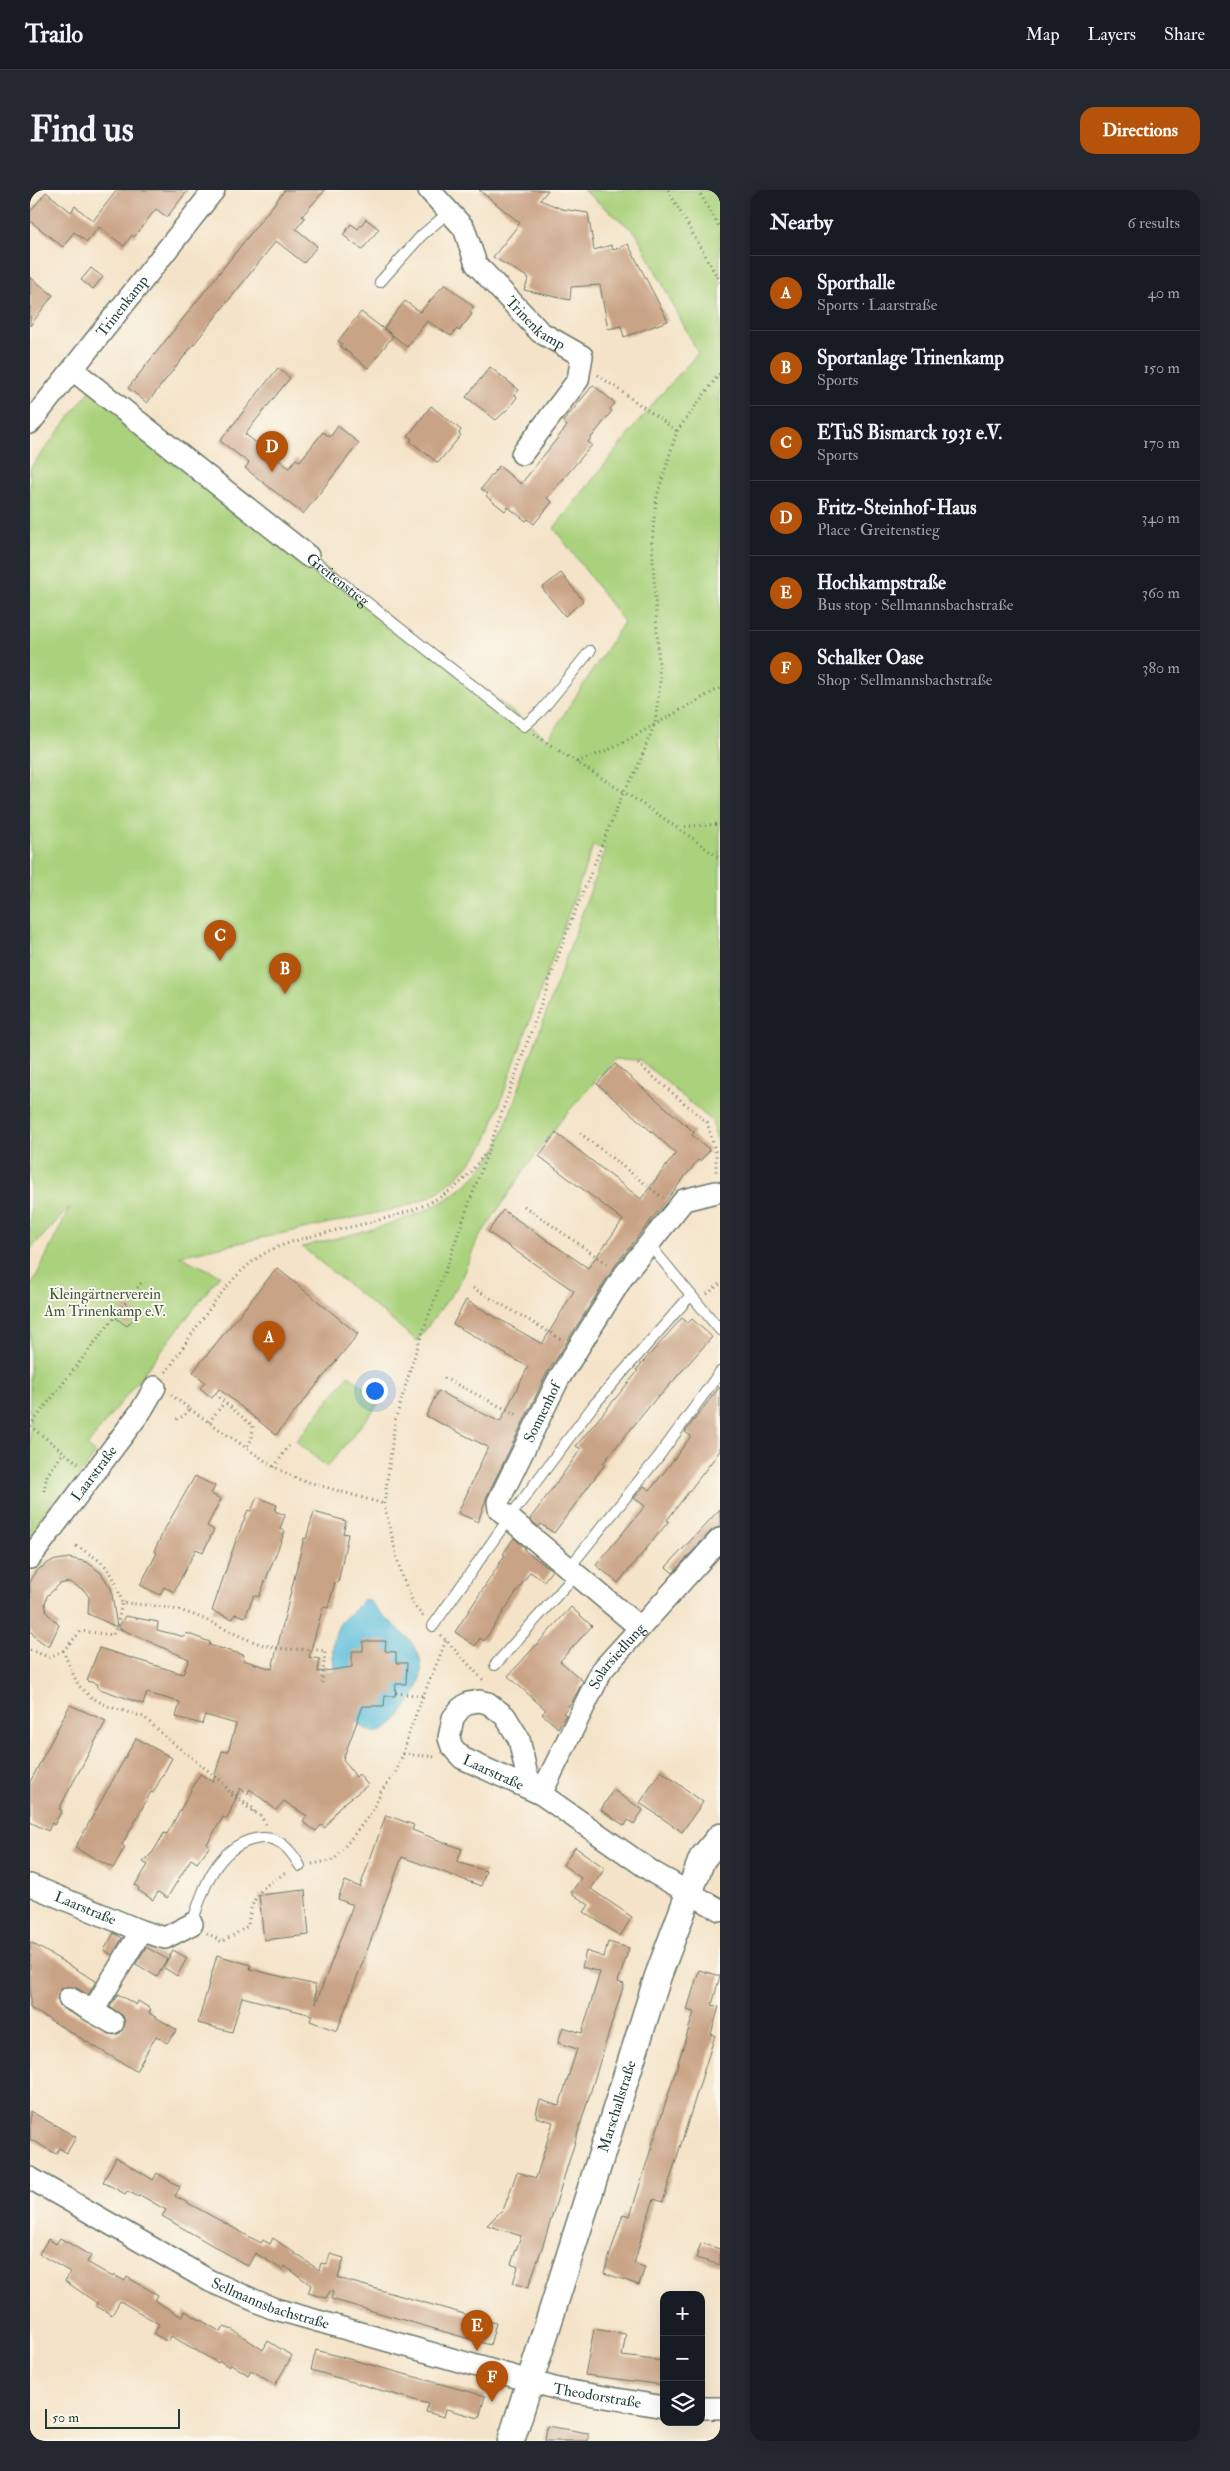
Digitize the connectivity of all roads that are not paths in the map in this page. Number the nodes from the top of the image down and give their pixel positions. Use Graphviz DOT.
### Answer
graph roads {
  1 [pos="214,190"];
  2 [pos="429,190"];
  3 [pos="450,212"];
  4 [pos="380,282"];
  5 [pos="72,370"];
  6 [pos="30,423"];
  7 [pos="522,454"];
  8 [pos="308,556"];
  9 [pos="590,651"];
  10 [pos="716,1192"];
  11 [pos="648,1243"];
  12 [pos="691,1295"];
  13 [pos="720,1330"];
  14 [pos="720,1372"];
  15 [pos="155,1387"];
  16 [pos="509,1518"];
  17 [pos="720,1539"];
  18 [pos="30,1558"];
  19 [pos="572,1571"];
  20 [pos="433,1626"];
  21 [pos="639,1627"];
  22 [pos="495,1665"];
  23 [pos="541,1794"];
  24 [pos="720,1837"];
  25 [pos="300,1866"];
  26 [pos="30,1885"];
  27 [pos="688,1894"];
  28 [pos="720,1910"];
  29 [pos="192,1924"];
  30 [pos="141,1931"];
  31 [pos="69,1998"];
  32 [pos="93,2011"];
  33 [pos="113,2023"];
  34 [pos="30,2178"];
  35 [pos="531,2382"];
  36 [pos="660,2406"];
  37 [pos="705,2408"];
  38 [pos="720,2408"];
  39 [pos="512,2441"];
  1 -- 5 [label="street, Trinenkamp"];
  2 -- 3 [label="street, Trinenkamp"];
  3 -- 4 [label="lane"];
  3 -- 7 [label="street, Trinenkamp"];
  5 -- 6 [label="street, Trinenkamp"];
  5 -- 8 [label="street, Greitenstieg"];
  8 -- 9 [label="lane, Greitenstieg"];
  10 -- 11 [label="street, Sonnenhof"];
  11 -- 12 [label="lane"];
  11 -- 16 [label="street, Sonnenhof"];
  12 -- 13 [label="lane"];
  12 -- 16 [label="lane"];
  14 -- 19 [label="lane"];
  15 -- 18 [label="street, Laarstraße"];
  16 -- 19 [label="street, Sonnenhof"];
  16 -- 20 [label="lane"];
  17 -- 21 [label="street, Solarsiedlung"];
  19 -- 21 [label="street, Sonnenhof"];
  19 -- 22 [label="lane"];
  21 -- 23 [label="street, Solarsiedlung"];
  23 -- 23 [label="street, Laarstraße"];
  23 -- 27 [label="street, Laarstraße"];
  24 -- 27 [label="street, Marschallstraße"];
  25 -- 29 [label="lane"];
  26 -- 30 [label="street, Laarstraße"];
  27 -- 28 [label="street, Laarstraße"];
  27 -- 35 [label="street, Marschallstraße"];
  29 -- 30 [label="street, Laarstraße"];
  30 -- 32 [label="street"];
  31 -- 32 [label="street"];
  32 -- 33 [label="street"];
  34 -- 35 [label="street, Sellmannsbachstraße"];
  35 -- 36 [label="street, Theodorstraße"];
  35 -- 39 [label="street, Marschallstraße"];
  37 -- 38 [label="street"];
}
